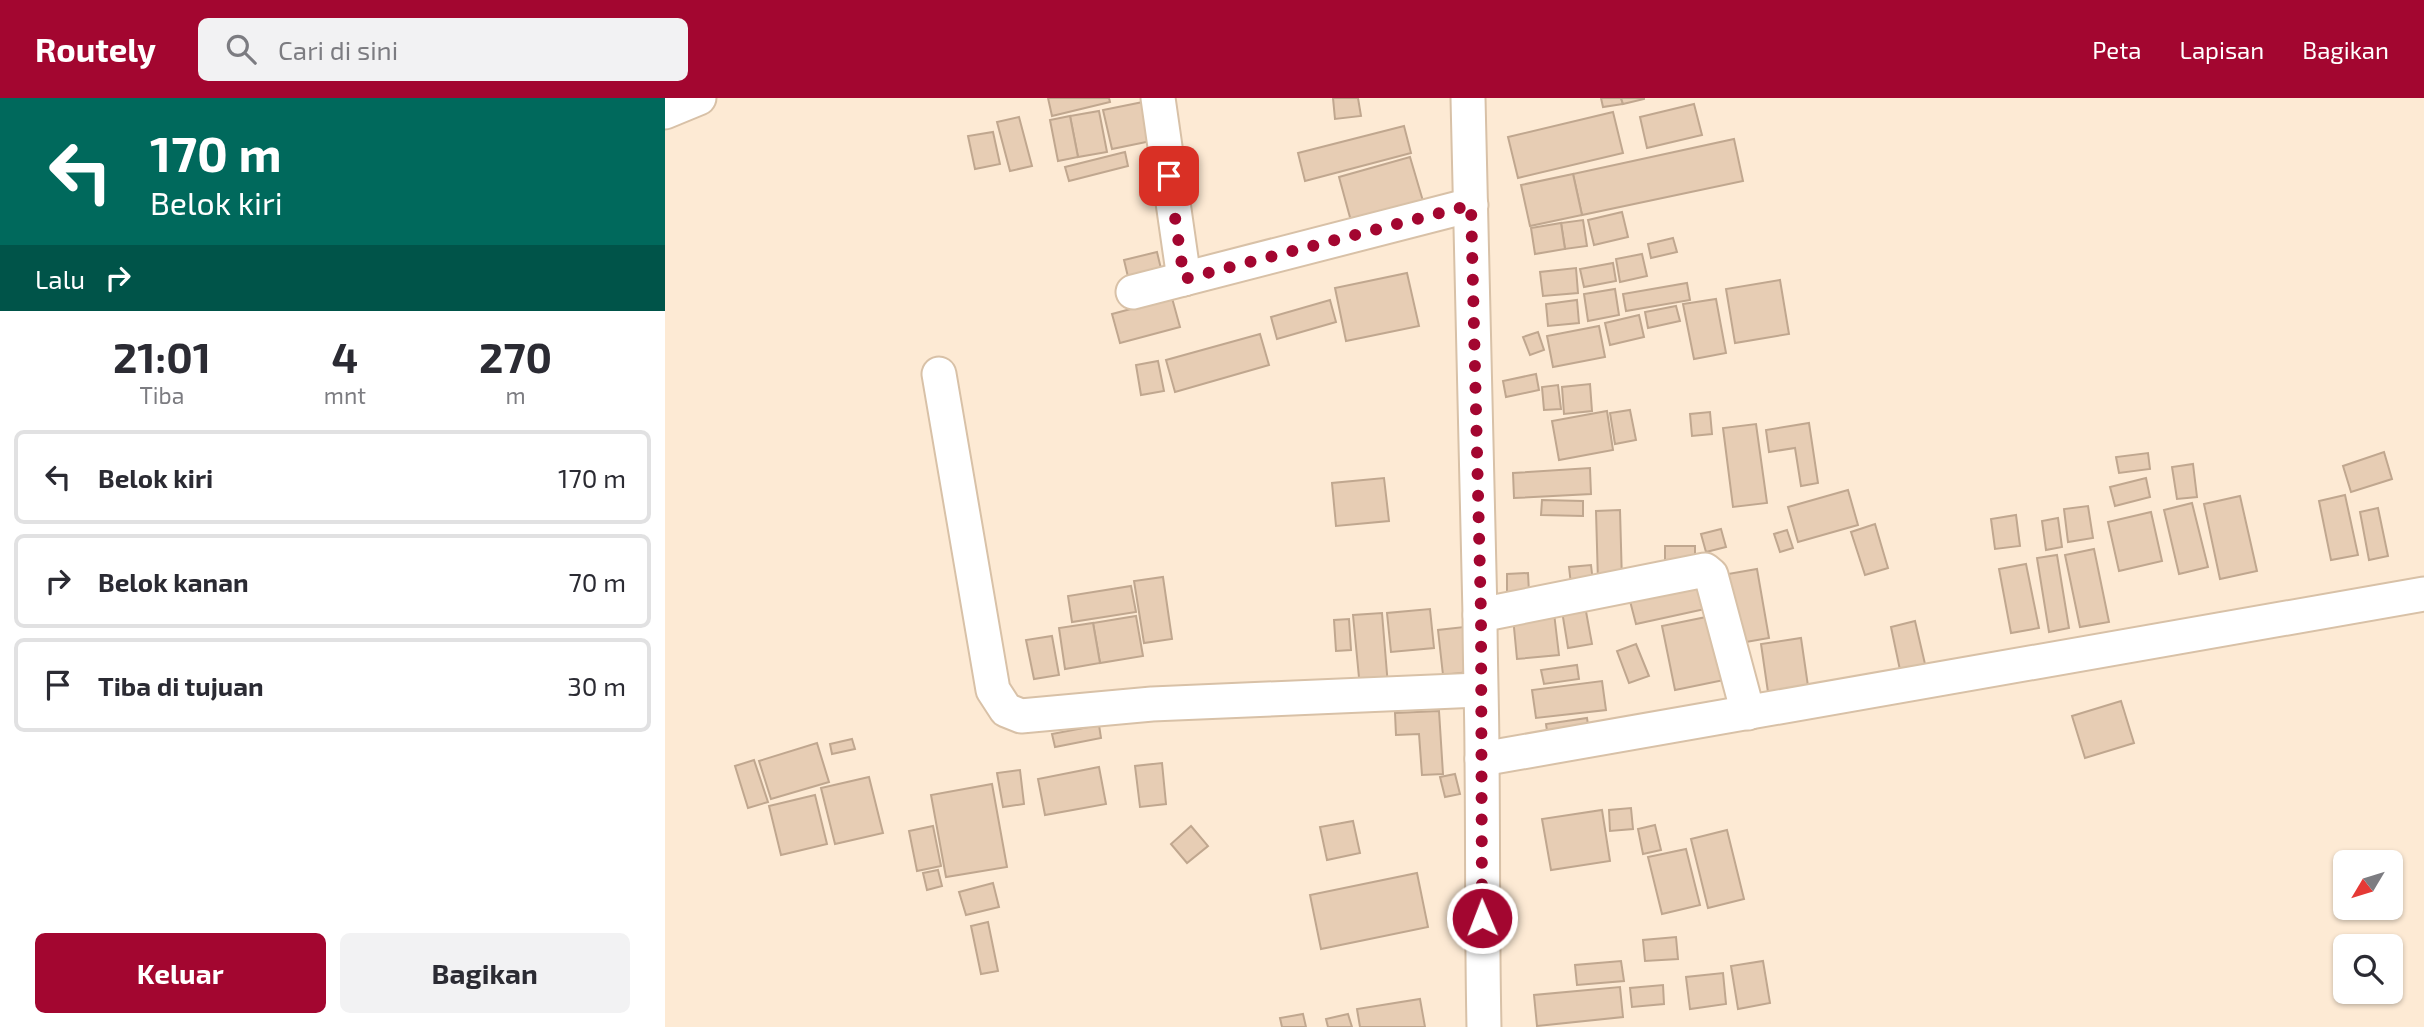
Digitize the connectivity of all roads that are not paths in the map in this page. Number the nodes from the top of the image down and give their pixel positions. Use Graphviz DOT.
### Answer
graph roads {
  1 [pos="699,98"];
  2 [pos="1158,98"];
  3 [pos="1468,98"];
  4 [pos="665,112"];
  5 [pos="1471,205"];
  6 [pos="1184,279"];
  7 [pos="1133,292"];
  8 [pos="939,374"];
  9 [pos="2424,594"];
  10 [pos="1481,615"];
  11 [pos="1479,690"];
  12 [pos="1748,713"];
  13 [pos="1482,759"];
  14 [pos="1484,1027"];
  1 -- 4 [label="street"];
  2 -- 6 [label="street"];
  3 -- 5 [label="street"];
  5 -- 6 [label="street"];
  5 -- 10 [label="street"];
  6 -- 7 [label="street"];
  8 -- 11 [label="street"];
  9 -- 12 [label="street"];
  10 -- 11 [label="street"];
  10 -- 12 [label="street"];
  11 -- 13 [label="street"];
  12 -- 13 [label="street"];
  13 -- 14 [label="street"];
}
